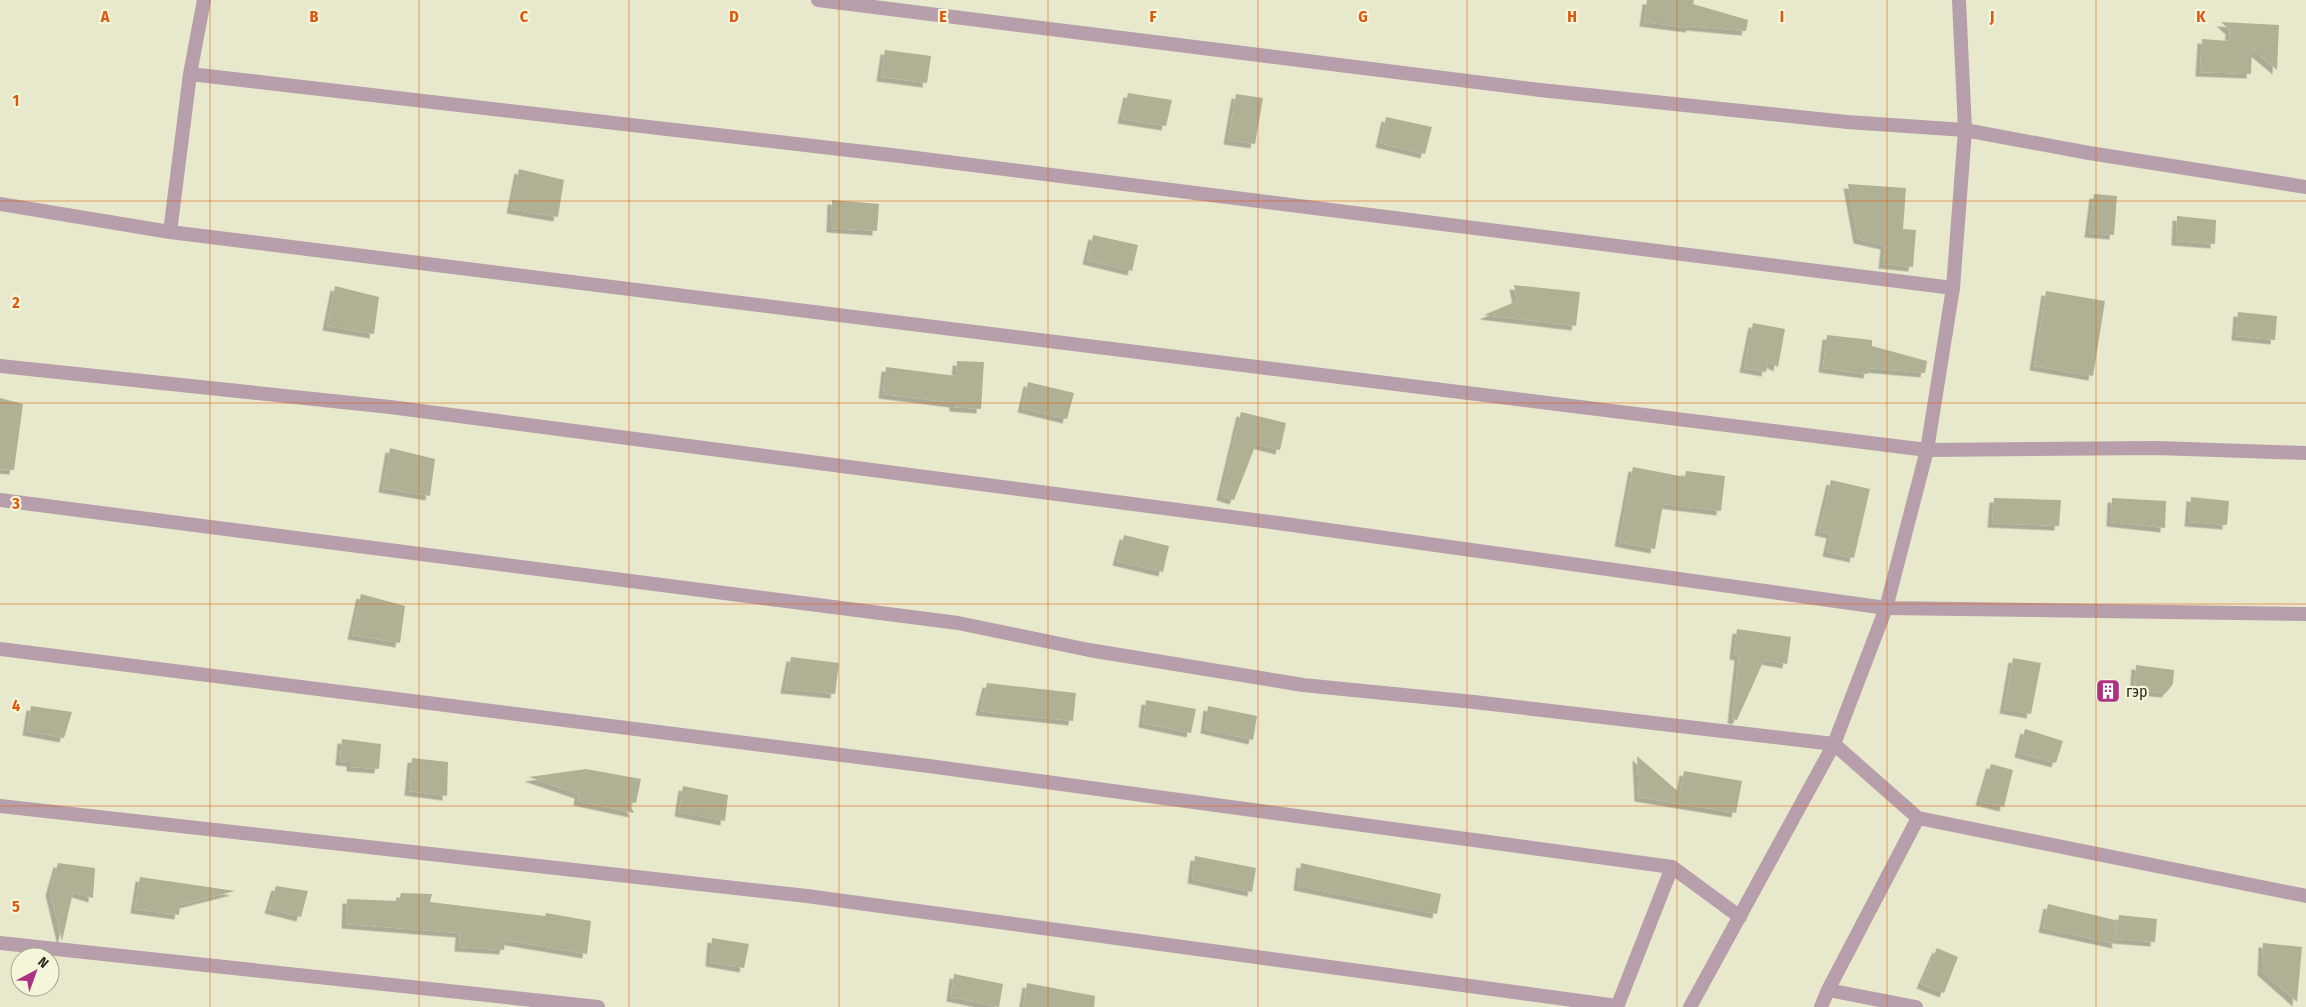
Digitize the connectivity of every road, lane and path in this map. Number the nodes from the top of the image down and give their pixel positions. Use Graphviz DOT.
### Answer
graph roads {
  1 [pos="204,0"];
  2 [pos="818,0"];
  3 [pos="1959,0"];
  4 [pos="190,74"];
  5 [pos="1965,130"];
  6 [pos="2306,187"];
  7 [pos="0,204"];
  8 [pos="170,232"];
  9 [pos="1953,288"];
  10 [pos="0,366"];
  11 [pos="1926,450"];
  12 [pos="2306,453"];
  13 [pos="0,500"];
  14 [pos="1886,608"];
  15 [pos="2306,614"];
  16 [pos="0,649"];
  17 [pos="1834,744"];
  18 [pos="0,806"];
  19 [pos="1918,818"];
  20 [pos="1672,868"];
  21 [pos="2306,896"];
  22 [pos="1740,917"];
  23 [pos="0,942"];
  24 [pos="1828,990"];
  25 [pos="1617,1006"];
  26 [pos="598,1007"];
  27 [pos="1690,1007"];
  28 [pos="1821,1007"];
  29 [pos="1916,1007"];
  1 -- 4 [label="street"];
  2 -- 5 [label="street"];
  3 -- 5 [label="street"];
  4 -- 8 [label="street"];
  4 -- 9 [label="street"];
  5 -- 6 [label="street"];
  5 -- 9 [label="street"];
  7 -- 8 [label="street"];
  8 -- 11 [label="street"];
  9 -- 11 [label="street"];
  10 -- 14 [label="street"];
  11 -- 12 [label="street"];
  11 -- 14 [label="street"];
  13 -- 17 [label="street"];
  14 -- 15 [label="street"];
  14 -- 17 [label="street"];
  16 -- 20 [label="street"];
  17 -- 19 [label="street"];
  17 -- 22 [label="street"];
  18 -- 25 [label="street"];
  19 -- 21 [label="street"];
  19 -- 24 [label="street"];
  20 -- 22 [label="street"];
  20 -- 25 [label="street"];
  22 -- 27 [label="street"];
  23 -- 26 [label="street"];
  24 -- 28 [label="street"];
  24 -- 29 [label="street"];
}
